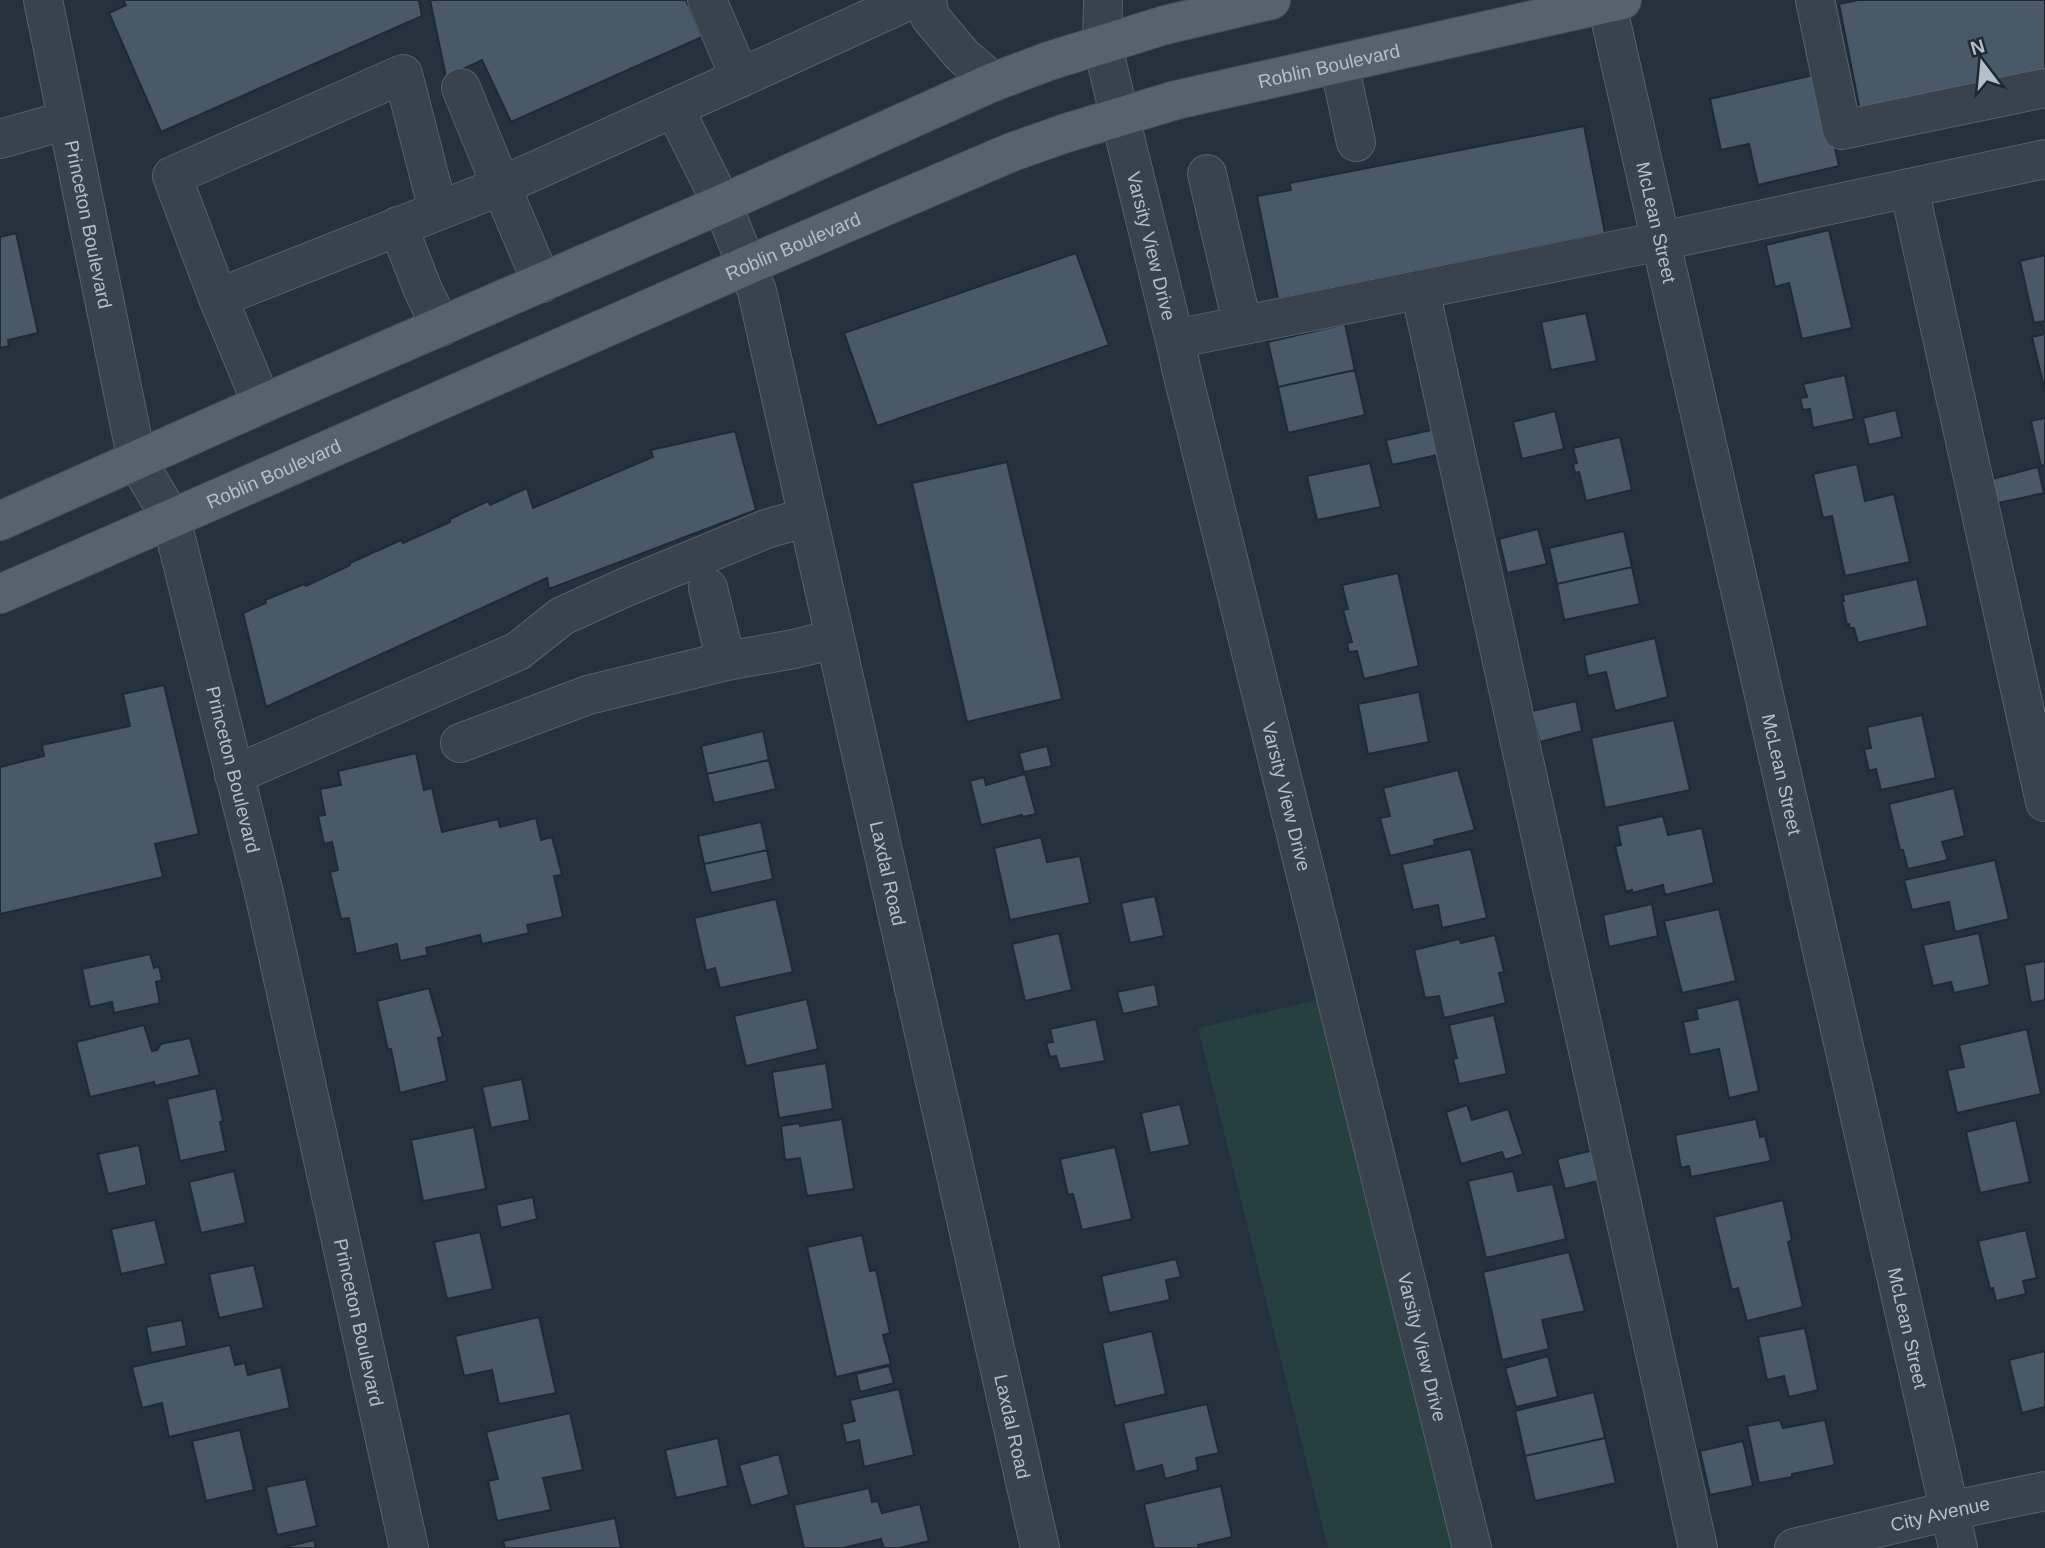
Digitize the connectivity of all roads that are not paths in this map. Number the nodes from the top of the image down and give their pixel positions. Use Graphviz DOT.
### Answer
graph roads {
  1 [pos="43,0"];
  2 [pos="707,0"];
  3 [pos="910,0"];
  4 [pos="927,0"];
  5 [pos="1103,0"];
  6 [pos="1271,0"];
  7 [pos="1815,0"];
  8 [pos="1612,1"];
  9 [pos="1102,44"];
  10 [pos="1339,64"];
  11 [pos="740,78"];
  12 [pos="993,82"];
  13 [pos="461,88"];
  14 [pos="2045,88"];
  15 [pos="674,108"];
  16 [pos="1121,117"];
  17 [pos="67,120"];
  18 [pos="0,139"];
  19 [pos="1356,142"];
  20 [pos="2045,159"];
  21 [pos="1207,174"];
  22 [pos="501,186"];
  23 [pos="1909,188"];
  24 [pos="722,204"];
  25 [pos="438,210"];
  26 [pos="398,226"];
  27 [pos="1661,241"];
  28 [pos="748,265"];
  29 [pos="542,283"];
  30 [pos="1420,290"];
  31 [pos="218,298"];
  32 [pos="1238,306"];
  33 [pos="441,327"];
  34 [pos="1175,340"];
  35 [pos="261,404"];
  36 [pos="137,461"];
  37 [pos="808,517"];
  38 [pos="171,518"];
  39 [pos="0,521"];
  40 [pos="708,588"];
  41 [pos="0,594"];
  42 [pos="835,639"];
  43 [pos="726,661"];
  44 [pos="460,743"];
  45 [pos="234,775"];
  46 [pos="2045,802"];
  47 [pos="2045,1491"];
  48 [pos="1949,1511"];
  49 [pos="409,1548"];
  50 [pos="1040,1548"];
  51 [pos="1472,1548"];
  52 [pos="1698,1548"];
  53 [pos="1794,1548"];
  54 [pos="1958,1548"];
  1 -- 17 [label="street, Princeton Boulevard"];
  2 -- 11 [label="street"];
  3 -- 11 [label="street"];
  4 -- 12 [label="street"];
  5 -- 9 [label="street, Varsity View Drive"];
  6 -- 9 [label="main road"];
  7 -- 14 [label="street"];
  8 -- 10 [label="main road, Roblin Boulevard"];
  8 -- 27 [label="street, McLean Street"];
  9 -- 12 [label="main road"];
  9 -- 16 [label="street, Varsity View Drive"];
  10 -- 16 [label="main road, Roblin Boulevard"];
  10 -- 19 [label="street"];
  11 -- 15 [label="street"];
  12 -- 24 [label="main road"];
  13 -- 22 [label="street"];
  15 -- 22 [label="street"];
  15 -- 24 [label="street, Laxdal Road"];
  16 -- 28 [label="main road, Roblin Boulevard"];
  16 -- 34 [label="street, Varsity View Drive"];
  17 -- 18 [label="street"];
  17 -- 36 [label="street, Princeton Boulevard"];
  20 -- 23 [label="street"];
  21 -- 32 [label="street"];
  22 -- 25 [label="street"];
  22 -- 29 [label="street"];
  23 -- 27 [label="street"];
  23 -- 46 [label="street"];
  24 -- 28 [label="street, Laxdal Road"];
  24 -- 29 [label="main road"];
  25 -- 26 [label="street"];
  25 -- 31 [label="street"];
  26 -- 31 [label="street"];
  26 -- 33 [label="street"];
  27 -- 30 [label="street"];
  27 -- 48 [label="street, McLean Street"];
  28 -- 37 [label="street, Laxdal Road"];
  28 -- 38 [label="main road, Roblin Boulevard"];
  29 -- 33 [label="main road"];
  30 -- 34 [label="street"];
  30 -- 52 [label="street"];
  31 -- 35 [label="street"];
  33 -- 35 [label="main road"];
  34 -- 51 [label="street, Varsity View Drive"];
  35 -- 36 [label="main road"];
  36 -- 38 [label="street, Princeton Boulevard"];
  36 -- 39 [label="main road"];
  37 -- 42 [label="street, Laxdal Road"];
  37 -- 45 [label="street"];
  38 -- 41 [label="main road, Roblin Boulevard"];
  38 -- 45 [label="street, Princeton Boulevard"];
  40 -- 43 [label="street"];
  42 -- 43 [label="street"];
  42 -- 50 [label="street, Laxdal Road"];
  43 -- 44 [label="street"];
  45 -- 49 [label="street, Princeton Boulevard"];
  47 -- 48 [label="street, City Avenue"];
  48 -- 53 [label="street, City Avenue"];
  48 -- 54 [label="street, McLean Street"];
}
